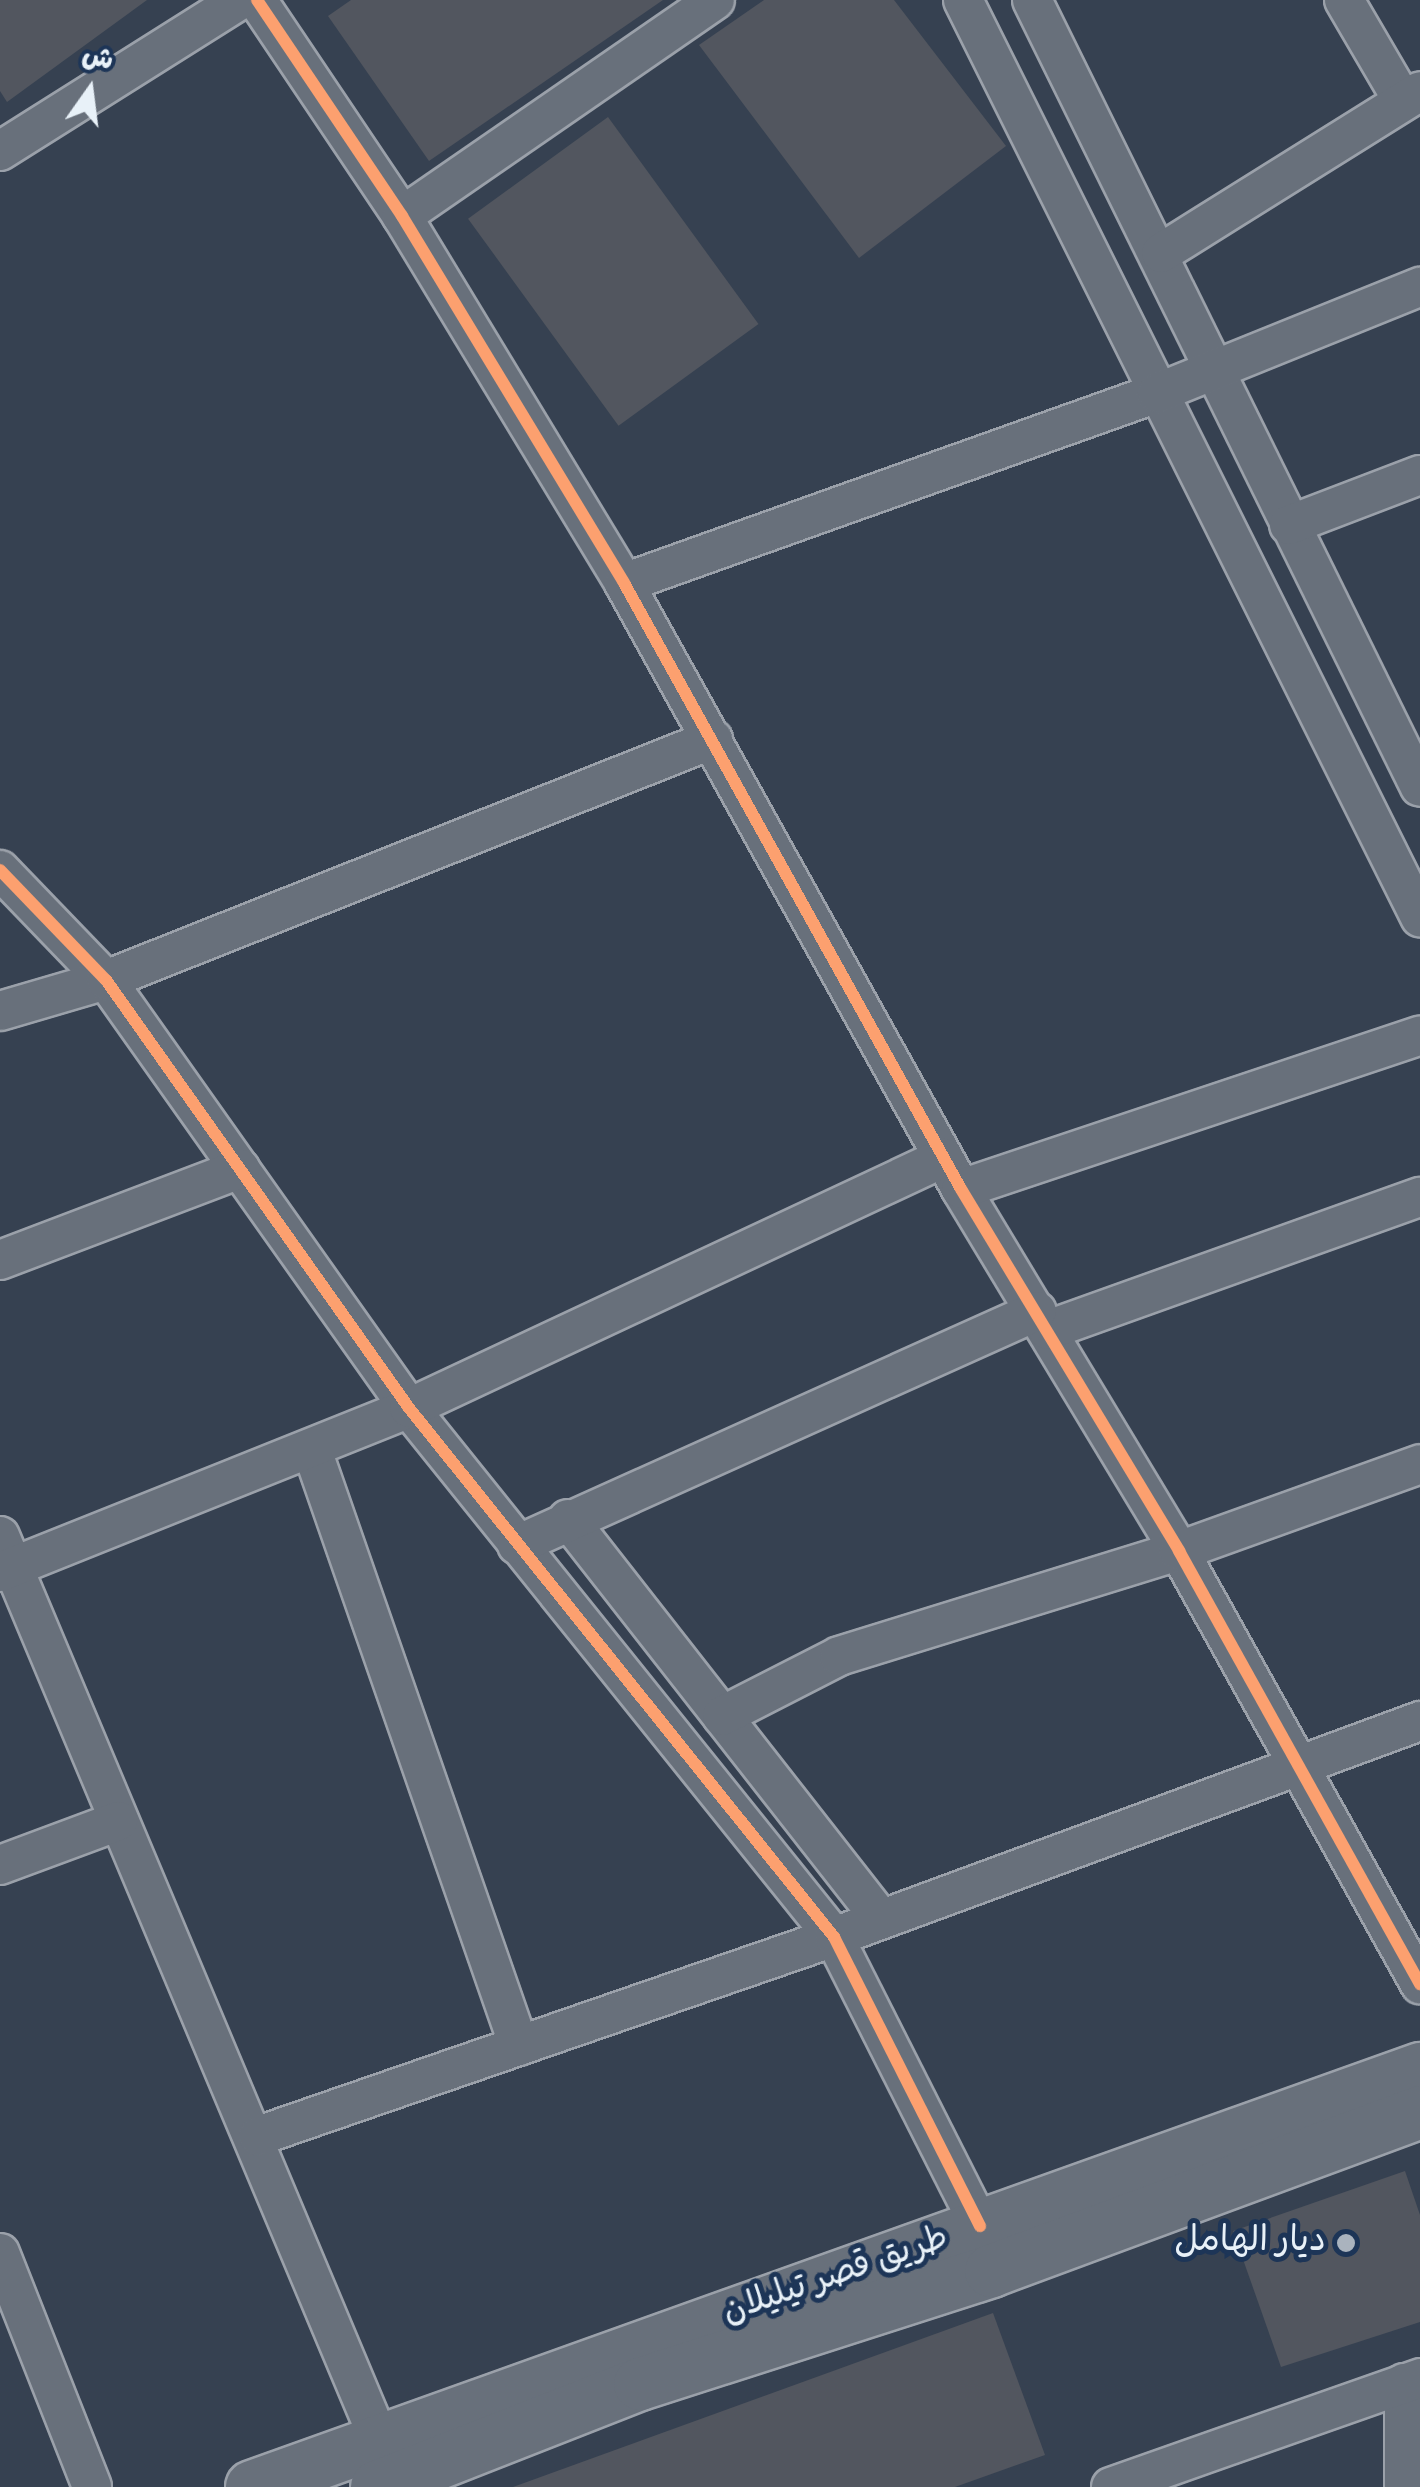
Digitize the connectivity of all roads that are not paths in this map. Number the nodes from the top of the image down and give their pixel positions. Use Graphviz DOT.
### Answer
graph roads {
  1 [pos="240,0"];
  2 [pos="257,0"];
  3 [pos="716,0"];
  4 [pos="963,0"];
  5 [pos="1032,0"];
  6 [pos="1344,0"];
  7 [pos="1412,96"];
  8 [pos="0,151"];
  9 [pos="402,216"];
  10 [pos="1161,253"];
  11 [pos="1420,287"];
  12 [pos="1215,370"];
  13 [pos="1156,394"];
  14 [pos="1420,476"];
  15 [pos="1289,525"];
  16 [pos="624,583"];
  17 [pos="713,740"];
  18 [pos="1419,784"];
  19 [pos="0,870"];
  20 [pos="1420,917"];
  21 [pos="106,980"];
  22 [pos="0,1011"];
  23 [pos="1420,1035"];
  24 [pos="240,1169"];
  25 [pos="952,1173"];
  26 [pos="1420,1197"];
  27 [pos="0,1260"];
  28 [pos="1043,1321"];
  29 [pos="409,1408"];
  30 [pos="312,1450"];
  31 [pos="1420,1464"];
  32 [pos="568,1520"];
  33 [pos="517,1545"];
  34 [pos="1179,1551"];
  35 [pos="4,1558"];
  36 [pos="722,1716"];
  37 [pos="1420,1721"];
  38 [pos="1298,1762"];
  39 [pos="118,1821"];
  40 [pos="0,1864"];
  41 [pos="881,1919"];
  42 [pos="834,1937"];
  43 [pos="1420,1984"];
  44 [pos="518,2046"];
  45 [pos="1420,2069"];
  46 [pos="1420,2112"];
  47 [pos="258,2136"];
  48 [pos="980,2226"];
  49 [pos="0,2254"];
  50 [pos="1412,2380"];
  51 [pos="388,2474"];
  52 [pos="92,2487"];
  53 [pos="252,2487"];
  54 [pos="1111,2487"];
  55 [pos="1404,2487"];
  1 -- 8 [label="street"];
  2 -- 9 [label="street"];
  3 -- 9 [label="street"];
  4 -- 13 [label="street"];
  5 -- 10 [label="street"];
  6 -- 7 [label="street"];
  7 -- 10 [label="street"];
  9 -- 16 [label="street"];
  10 -- 12 [label="street"];
  11 -- 12 [label="street"];
  12 -- 13 [label="street"];
  12 -- 15 [label="street"];
  13 -- 16 [label="street"];
  13 -- 20 [label="street"];
  14 -- 15 [label="street"];
  15 -- 18 [label="street"];
  16 -- 17 [label="street"];
  17 -- 21 [label="street"];
  17 -- 25 [label="street"];
  19 -- 21 [label="street"];
  21 -- 22 [label="street"];
  21 -- 24 [label="street"];
  23 -- 25 [label="street"];
  24 -- 27 [label="street"];
  24 -- 29 [label="street"];
  25 -- 28 [label="street"];
  25 -- 29 [label="street"];
  26 -- 28 [label="street"];
  28 -- 32 [label="street"];
  28 -- 34 [label="street"];
  29 -- 30 [label="street"];
  29 -- 33 [label="street"];
  30 -- 35 [label="street"];
  30 -- 44 [label="street"];
  31 -- 34 [label="street"];
  32 -- 33 [label="street"];
  32 -- 36 [label="street"];
  33 -- 42 [label="street"];
  34 -- 36 [label="street"];
  34 -- 38 [label="street"];
  35 -- 39 [label="street"];
  36 -- 41 [label="street"];
  37 -- 38 [label="street"];
  38 -- 41 [label="street"];
  38 -- 43 [label="street"];
  39 -- 40 [label="street"];
  39 -- 47 [label="street"];
  41 -- 42 [label="street"];
  42 -- 44 [label="street"];
  42 -- 48 [label="street"];
  44 -- 47 [label="street"];
  45 -- 48 [label="main road, طريق قصر تيليلان"];
  46 -- 51 [label="main road, طريق قصر تيليلان"];
  47 -- 51 [label="street"];
  48 -- 51 [label="main road, طريق قصر تيليلان"];
  49 -- 52 [label="street"];
  50 -- 54 [label="street"];
  50 -- 55 [label="street"];
  51 -- 53 [label="main road, طريق قصر تيليلان"];
}
